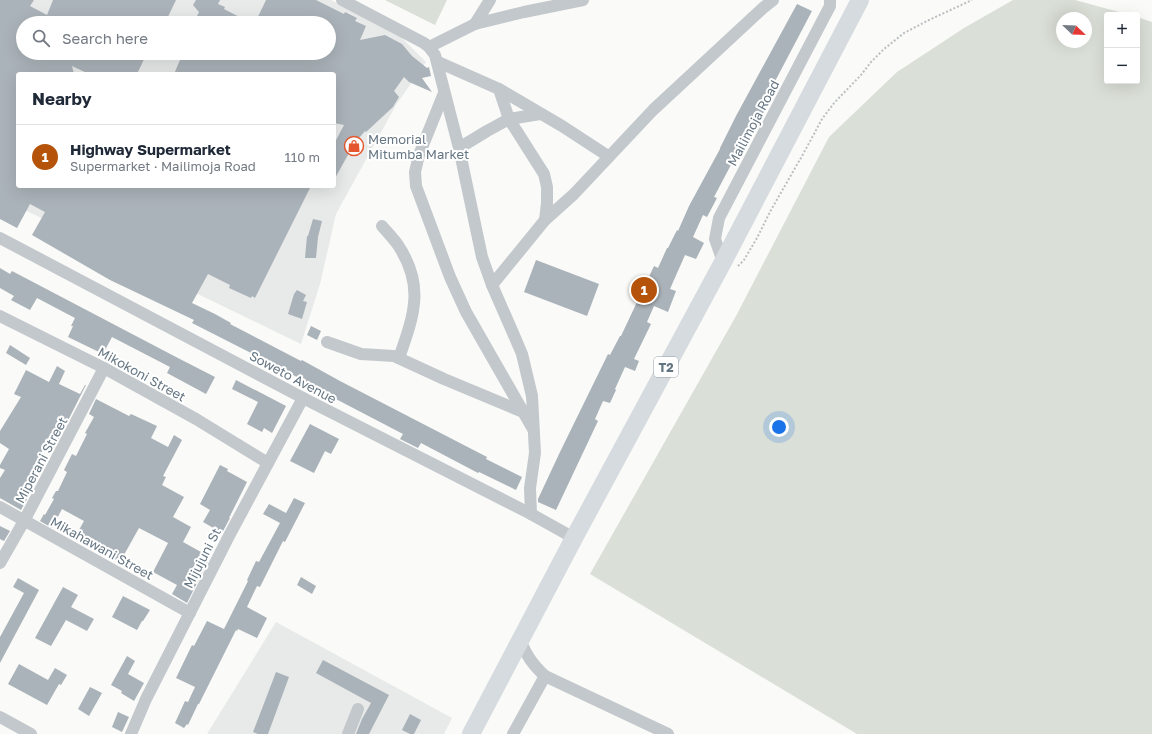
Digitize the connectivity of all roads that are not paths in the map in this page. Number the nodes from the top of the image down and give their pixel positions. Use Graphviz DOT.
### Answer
graph roads {
  1 [pos="342,0"];
  2 [pos="490,0"];
  3 [pos="583,0"];
  4 [pos="773,0"];
  5 [pos="830,0"];
  6 [pos="860,0"];
  7 [pos="475,24"];
  8 [pos="429,47"];
  9 [pos="438,62"];
  10 [pos="499,89"];
  11 [pos="444,93"];
  12 [pos="540,114"];
  13 [pos="509,119"];
  14 [pos="459,148"];
  15 [pos="608,156"];
  16 [pos="545,220"];
  17 [pos="382,226"];
  18 [pos="0,238"];
  19 [pos="729,265"];
  20 [pos="492,285"];
  21 [pos="0,316"];
  22 [pos="327,342"];
  23 [pos="399,358"];
  24 [pos="104,368"];
  25 [pos="303,398"];
  26 [pos="522,412"];
  27 [pos="534,429"];
  28 [pos="268,463"];
  29 [pos="0,508"];
  30 [pos="531,514"];
  31 [pos="24,521"];
  32 [pos="574,538"];
  33 [pos="0,563"];
  34 [pos="190,613"];
  35 [pos="520,641"];
  36 [pos="545,676"];
  37 [pos="358,709"];
  38 [pos="0,717"];
  39 [pos="31,734"];
  40 [pos="131,734"];
  41 [pos="348,734"];
  42 [pos="471,734"];
  43 [pos="513,734"];
  44 [pos="668,734"];
  1 -- 8 [label="street"];
  2 -- 7 [label="street"];
  3 -- 7 [label="street"];
  4 -- 15 [label="street"];
  5 -- 19 [label="street, Mailimoja Road"];
  6 -- 19 [label="highway, T2"];
  7 -- 8 [label="street"];
  8 -- 9 [label="street"];
  9 -- 10 [label="street"];
  9 -- 11 [label="street"];
  10 -- 12 [label="street"];
  10 -- 13 [label="street"];
  11 -- 14 [label="street"];
  11 -- 26 [label="street"];
  12 -- 13 [label="street"];
  12 -- 15 [label="street"];
  13 -- 14 [label="street"];
  13 -- 16 [label="street"];
  14 -- 20 [label="street"];
  15 -- 16 [label="street"];
  16 -- 20 [label="street"];
  17 -- 23 [label="street"];
  18 -- 25 [label="street, Soweto Avenue"];
  19 -- 32 [label="highway, T2"];
  20 -- 27 [label="street"];
  21 -- 24 [label="street, Mikokoni Street"];
  22 -- 23 [label="street"];
  23 -- 26 [label="street"];
  24 -- 28 [label="street, Mikokoni Street"];
  24 -- 31 [label="street, Miperani Street"];
  25 -- 28 [label="street, Mijujuni St"];
  25 -- 30 [label="street, Soweto Avenue"];
  26 -- 27 [label="street"];
  27 -- 30 [label="street"];
  28 -- 34 [label="street, Mijujuni St"];
  29 -- 31 [label="street, Mikahawani Street"];
  30 -- 32 [label="street, Soweto Avenue"];
  31 -- 33 [label="street, Miperani Street"];
  31 -- 34 [label="street, Mikahawani Street"];
  32 -- 35 [label="highway, T2"];
  34 -- 40 [label="street, Mijujuni St"];
  35 -- 36 [label="street"];
  35 -- 42 [label="highway, T2"];
  36 -- 43 [label="street"];
  36 -- 44 [label="street"];
  37 -- 41 [label="street"];
  38 -- 39 [label="street"];
}
